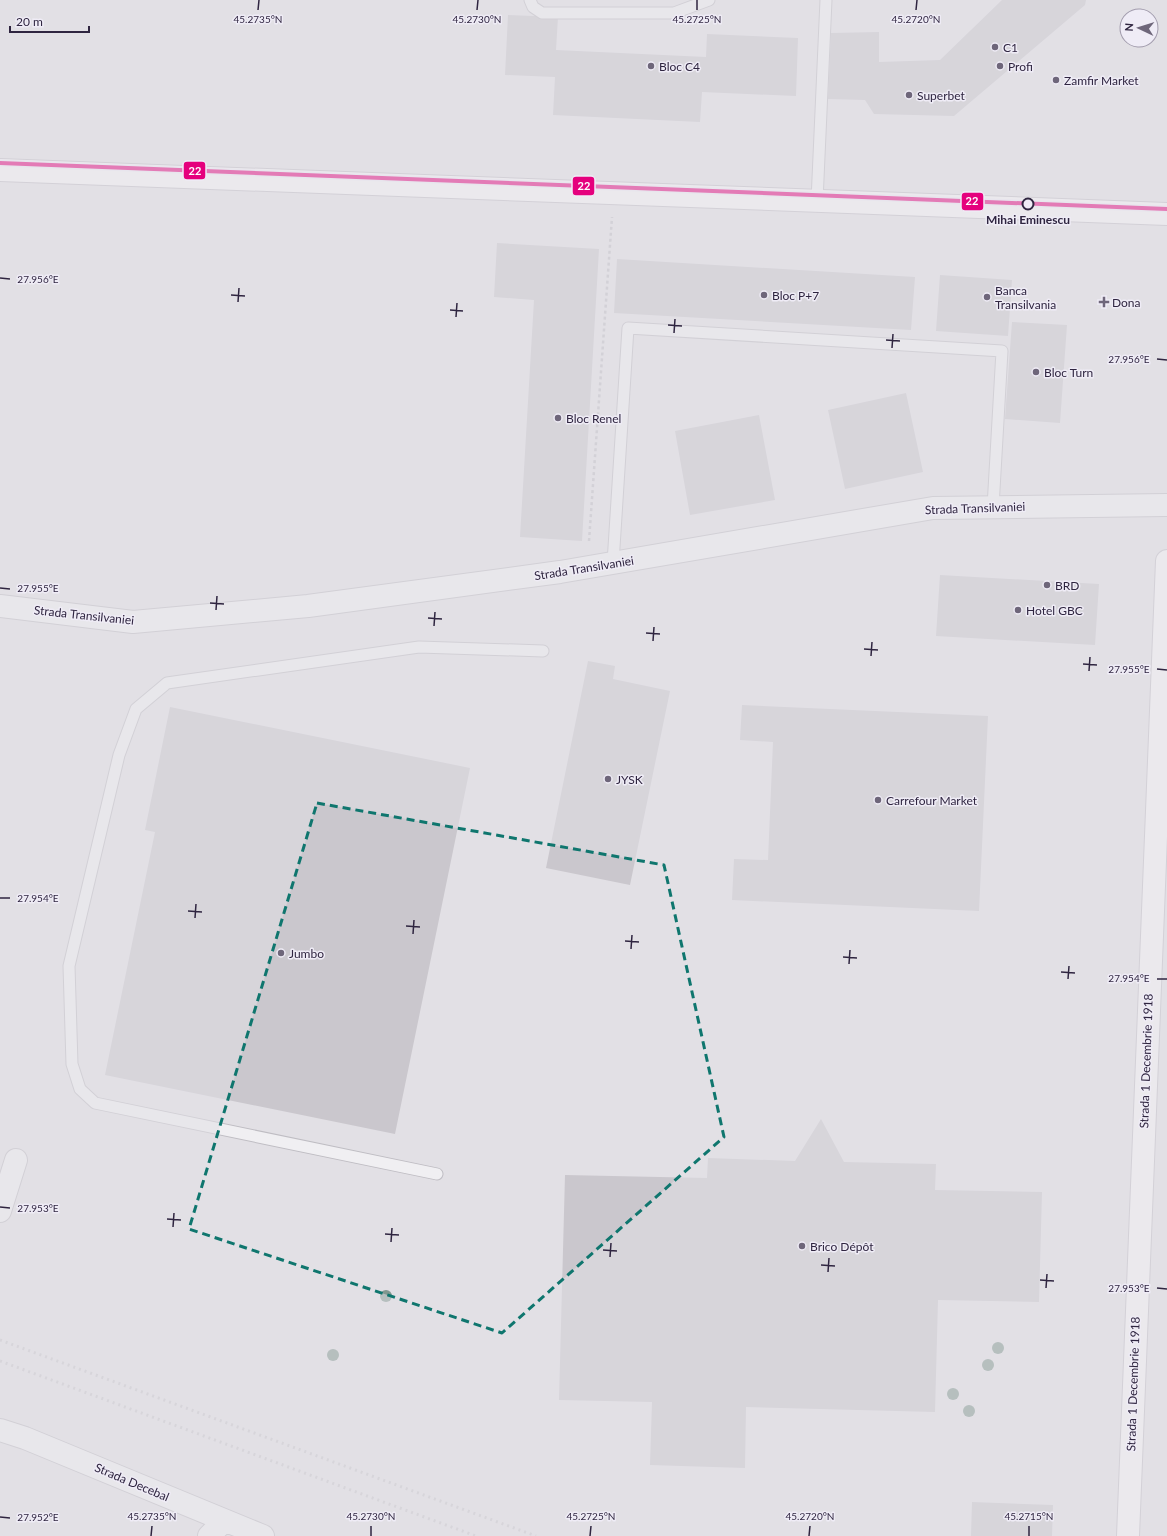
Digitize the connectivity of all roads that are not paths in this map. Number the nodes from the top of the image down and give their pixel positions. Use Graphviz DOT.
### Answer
graph roads {
  1 [pos="530,0"];
  2 [pos="709,0"];
  3 [pos="826,0"];
  4 [pos="0,170"];
  5 [pos="817,201"];
  6 [pos="1167,214"];
  7 [pos="1167,505"];
  8 [pos="993,507"];
  9 [pos="1167,561"];
  10 [pos="613,564"];
  11 [pos="0,606"];
  12 [pos="1166,633"];
  13 [pos="543,651"];
  14 [pos="16,1160"];
  15 [pos="437,1174"];
  16 [pos="0,1211"];
  17 [pos="0,1430"];
  18 [pos="217,1529"];
  19 [pos="263,1536"];
  20 [pos="1128,1536"];
  1 -- 2 [label="lane"];
  3 -- 5 [label="lane"];
  4 -- 5 [label="main road"];
  5 -- 6 [label="main road"];
  7 -- 8 [label="street, Strada Transilvaniei"];
  8 -- 10 [label="street, Strada Transilvaniei"];
  8 -- 10 [label="lane"];
  9 -- 12 [label="main road, Strada 1 Decembrie 1918"];
  10 -- 11 [label="street, Strada Transilvaniei"];
  12 -- 20 [label="main road, Strada 1 Decembrie 1918"];
  13 -- 15 [label="lane"];
  14 -- 16 [label="street"];
  17 -- 18 [label="street, Strada Decebal"];
  18 -- 19 [label="street, Strada Decebal"];
}
